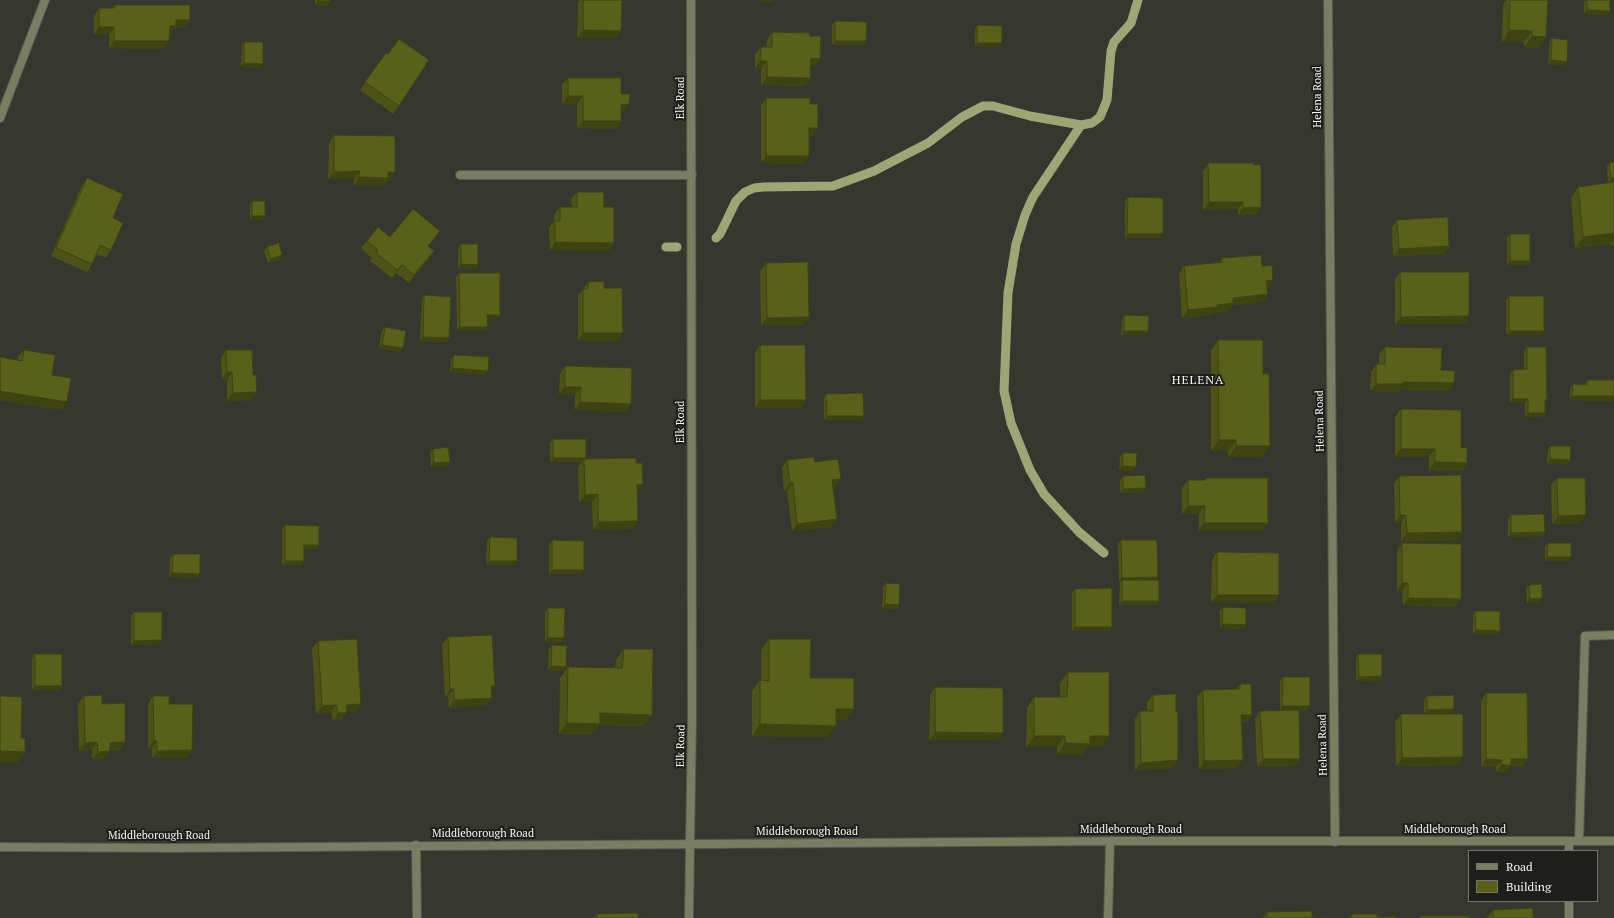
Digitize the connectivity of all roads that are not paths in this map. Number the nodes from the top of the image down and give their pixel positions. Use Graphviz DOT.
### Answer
graph roads {
  1 [pos="45,0"];
  2 [pos="691,0"];
  3 [pos="1328,0"];
  4 [pos="0,118"];
  5 [pos="460,175"];
  6 [pos="692,175"];
  7 [pos="1614,636"];
  8 [pos="1614,840"];
  9 [pos="1110,841"];
  10 [pos="1569,841"];
  11 [pos="1579,841"];
  12 [pos="1335,842"];
  13 [pos="690,844"];
  14 [pos="416,845"];
  15 [pos="0,847"];
  16 [pos="1569,850"];
  17 [pos="1569,902"];
  18 [pos="417,918"];
  19 [pos="689,918"];
  20 [pos="1108,918"];
  21 [pos="1569,918"];
  1 -- 4 [label="street"];
  2 -- 6 [label="street, Elk Road"];
  3 -- 12 [label="street, Helena Road"];
  5 -- 6 [label="street"];
  6 -- 13 [label="street, Elk Road"];
  7 -- 11 [label="street"];
  8 -- 11 [label="street, Middleborough Road"];
  9 -- 12 [label="street, Middleborough Road"];
  9 -- 13 [label="street, Middleborough Road"];
  9 -- 20 [label="street"];
  10 -- 11 [label="street, Middleborough Road"];
  10 -- 12 [label="street, Middleborough Road"];
  10 -- 16 [label="street"];
  13 -- 14 [label="street, Middleborough Road"];
  13 -- 19 [label="street, Elk Road"];
  14 -- 15 [label="street, Middleborough Road"];
  14 -- 18 [label="street"];
  17 -- 21 [label="street"];
}
